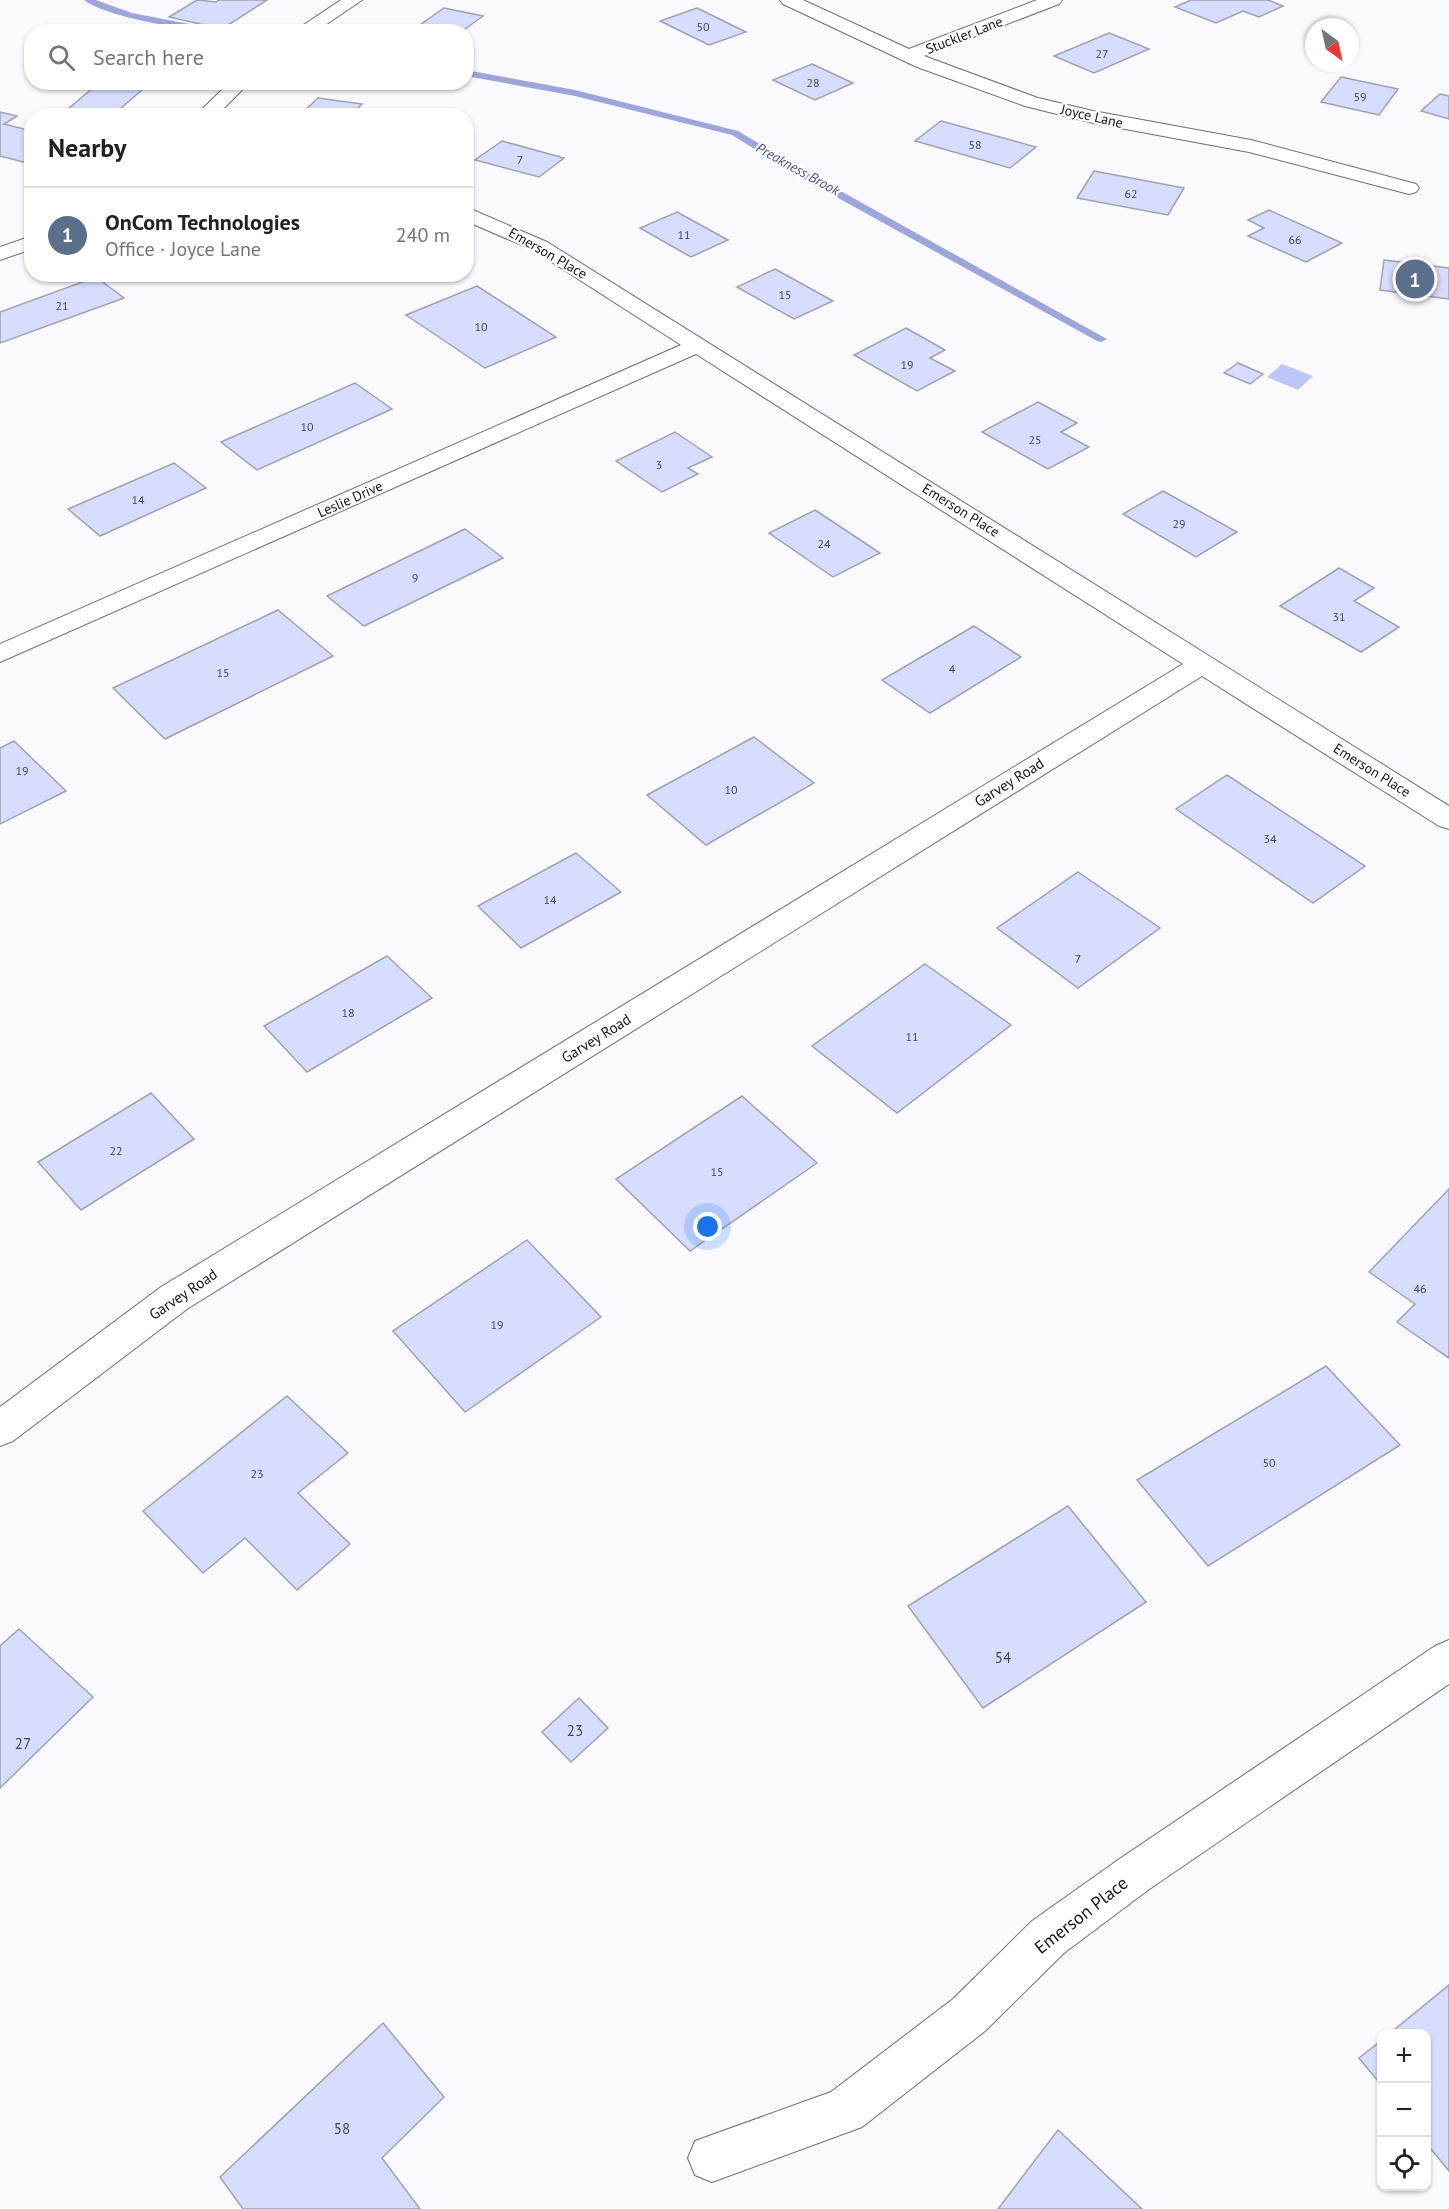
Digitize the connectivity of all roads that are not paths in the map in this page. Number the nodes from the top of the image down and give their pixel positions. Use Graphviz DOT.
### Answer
graph roads {
  1 [pos="353,0"];
  2 [pos="789,0"];
  3 [pos="1053,0"];
  4 [pos="315,24"];
  5 [pos="908,56"];
  6 [pos="232,90"];
  7 [pos="213,108"];
  8 [pos="1409,188"];
  9 [pos="474,217"];
  10 [pos="24,245"];
  11 [pos="0,254"];
  12 [pos="699,345"];
  13 [pos="0,654"];
  14 [pos="1203,663"];
  15 [pos="1449,819"];
  16 [pos="0,1429"];
  17 [pos="1449,1660"];
  18 [pos="712,2158"];
  1 -- 4 [label="street"];
  2 -- 5 [label="street, Joyce Lane"];
  3 -- 5 [label="street, Stuckler Lane"];
  5 -- 8 [label="street, Joyce Lane"];
  6 -- 7 [label="street"];
  9 -- 12 [label="street, Emerson Place"];
  10 -- 11 [label="street"];
  12 -- 13 [label="street, Leslie Drive"];
  12 -- 14 [label="street, Emerson Place"];
  14 -- 15 [label="street, Emerson Place"];
  14 -- 16 [label="street, Garvey Road"];
  17 -- 18 [label="street, Emerson Place"];
}
